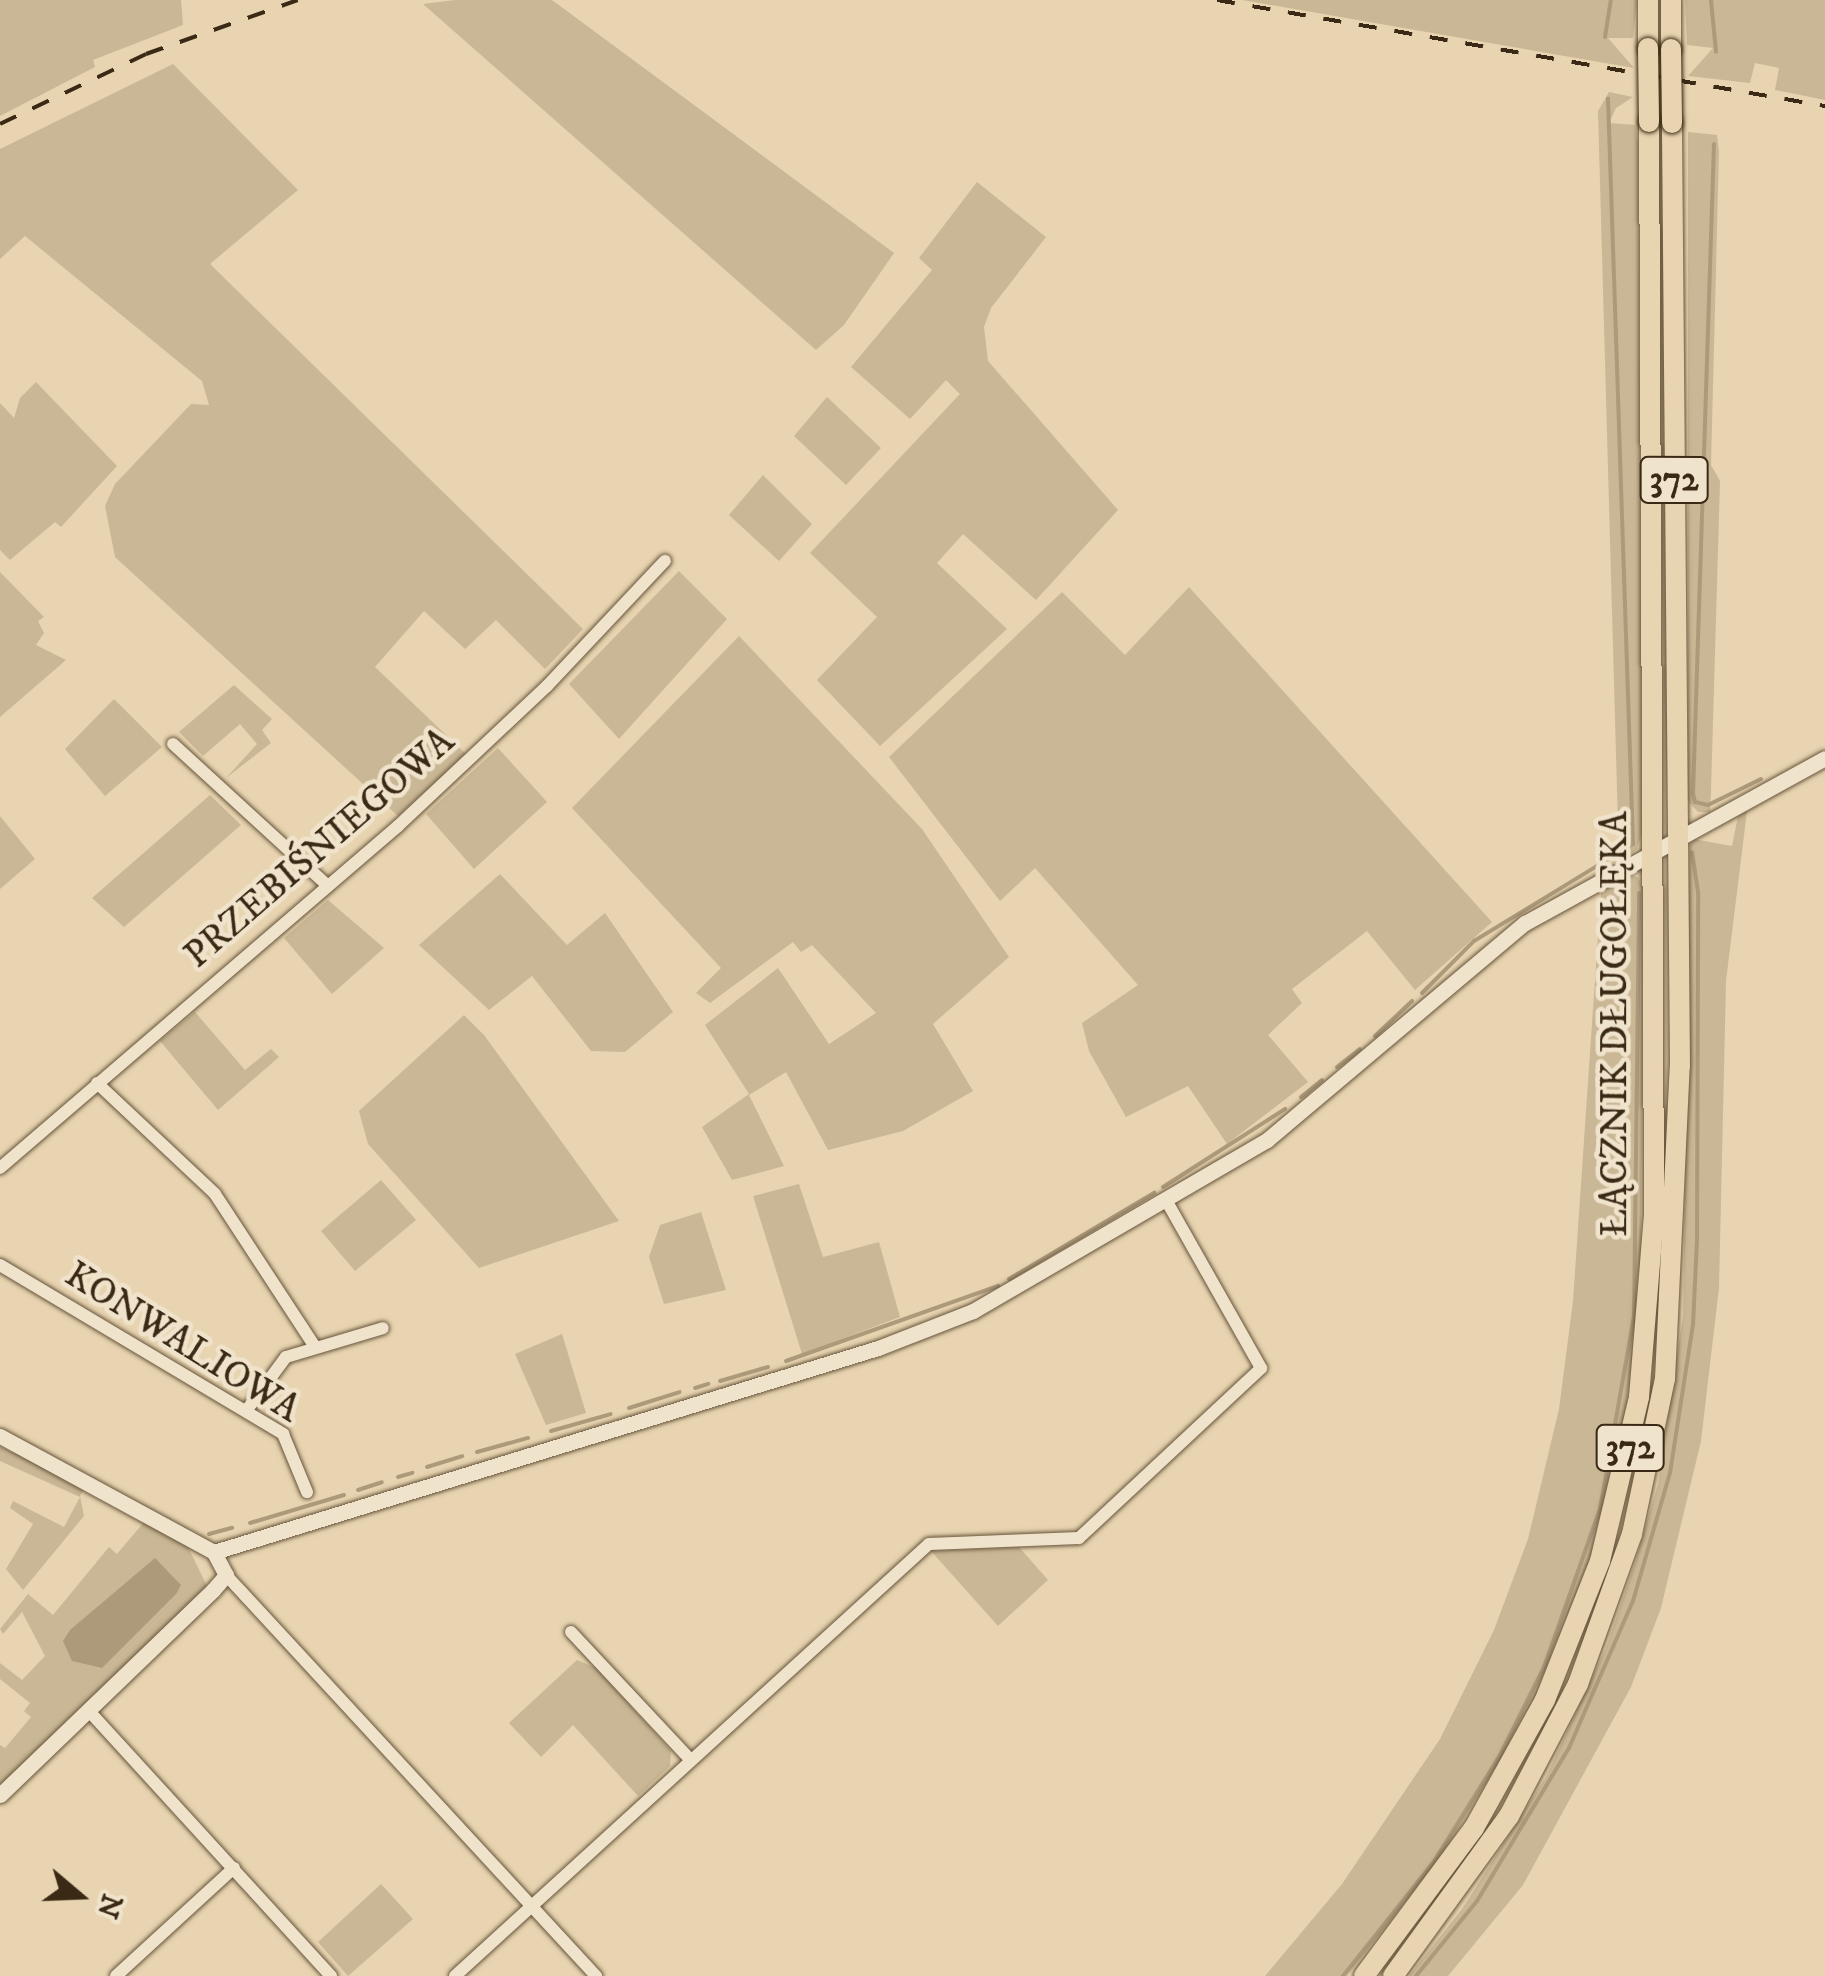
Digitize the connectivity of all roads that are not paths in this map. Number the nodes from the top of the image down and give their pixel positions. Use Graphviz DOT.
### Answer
graph roads {
  1 [pos="1648,0"];
  2 [pos="1671,0"];
  3 [pos="665,561"];
  4 [pos="173,744"];
  5 [pos="1825,758"];
  6 [pos="1677,838"];
  7 [pos="1652,853"];
  8 [pos="328,886"];
  9 [pos="96,1083"];
  10 [pos="0,1168"];
  11 [pos="1166,1200"];
  12 [pos="0,1265"];
  13 [pos="383,1328"];
  14 [pos="316,1347"];
  15 [pos="246,1411"];
  16 [pos="0,1436"];
  17 [pos="307,1492"];
  18 [pos="214,1552"];
  19 [pos="226,1575"];
  20 [pos="571,1632"];
  21 [pos="89,1711"];
  22 [pos="690,1759"];
  23 [pos="0,1794"];
  24 [pos="234,1868"];
  25 [pos="531,1905"];
  26 [pos="116,1976"];
  27 [pos="331,1976"];
  28 [pos="455,1976"];
  29 [pos="596,1976"];
  30 [pos="1364,1976"];
  31 [pos="1393,1976"];
  1 -- 7 [label="main road, ŁĄCZNIK DŁUGOŁĘKA / 372, bridge"];
  2 -- 6 [label="main road, ŁĄCZNIK DŁUGOŁĘKA / 372, bridge"];
  3 -- 8 [label="street, PRZEBIŚNIEGOWA"];
  4 -- 8 [label="street"];
  5 -- 6 [label="street"];
  6 -- 7 [label="street"];
  6 -- 31 [label="main road, ŁĄCZNIK DŁUGOŁĘKA / 372"];
  7 -- 11 [label="street"];
  7 -- 30 [label="main road, ŁĄCZNIK DŁUGOŁĘKA / 372"];
  8 -- 9 [label="street, PRZEBIŚNIEGOWA"];
  9 -- 10 [label="street, PRZEBIŚNIEGOWA"];
  9 -- 14 [label="street"];
  11 -- 18 [label="street"];
  11 -- 22 [label="street"];
  12 -- 15 [label="street, KONWALIOWA"];
  13 -- 14 [label="street"];
  14 -- 15 [label="street"];
  15 -- 17 [label="street, KONWALIOWA"];
  16 -- 18 [label="street"];
  18 -- 19 [label="street"];
  19 -- 21 [label="street"];
  19 -- 25 [label="street"];
  20 -- 22 [label="street"];
  21 -- 23 [label="street"];
  21 -- 24 [label="street"];
  22 -- 25 [label="street"];
  24 -- 26 [label="street"];
  24 -- 27 [label="street"];
  25 -- 28 [label="street"];
  25 -- 29 [label="street"];
}
